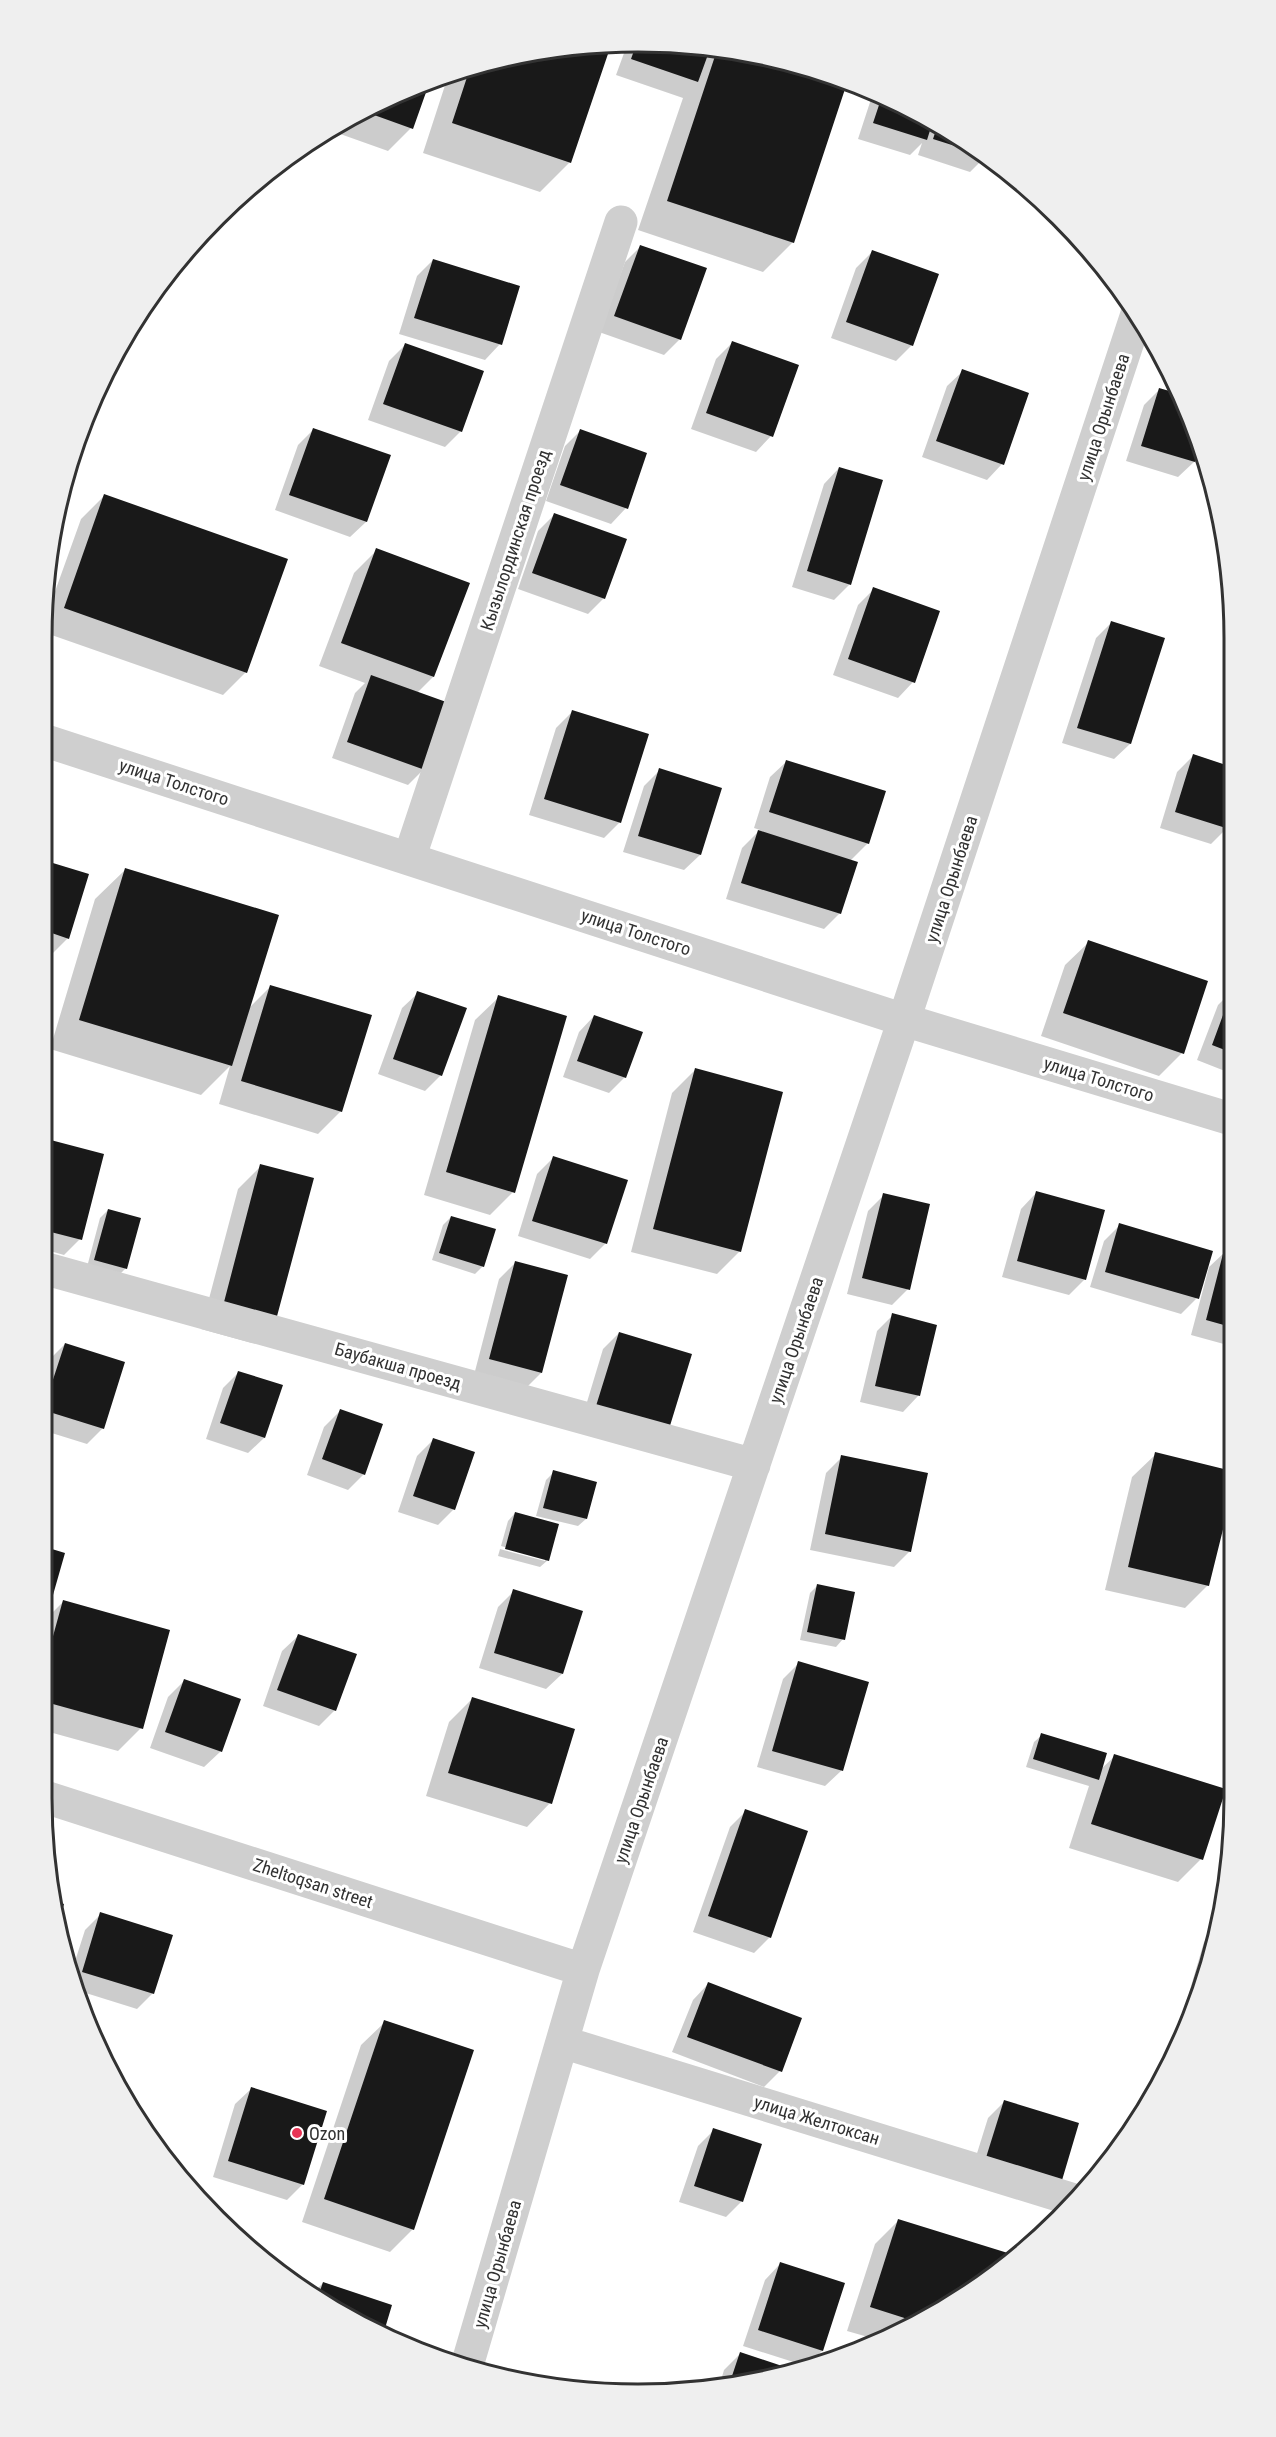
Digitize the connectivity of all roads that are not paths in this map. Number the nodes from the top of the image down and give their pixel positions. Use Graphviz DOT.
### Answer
graph roads {
  1 [pos="621,222"];
  2 [pos="1133,326"];
  3 [pos="52,743"];
  4 [pos="409,859"];
  5 [pos="904,1020"];
  6 [pos="1224,1117"];
  7 [pos="52,1270"];
  8 [pos="754,1465"];
  9 [pos="52,1799"];
  10 [pos="583,1970"];
  11 [pos="562,2042"];
  12 [pos="1066,2198"];
  13 [pos="469,2359"];
  1 -- 4 [label="street, Кызылординская проезд"];
  2 -- 5 [label="street, улица Орынбаева"];
  3 -- 4 [label="street, улица Толстого"];
  4 -- 5 [label="street, улица Толстого"];
  5 -- 6 [label="street, улица Толстого"];
  5 -- 8 [label="street, улица Орынбаева"];
  7 -- 8 [label="street, Баубакша проезд"];
  8 -- 10 [label="street, улица Орынбаева"];
  9 -- 10 [label="street, Zheltoqsan street"];
  10 -- 11 [label="street, улица Орынбаева"];
  11 -- 12 [label="street, улица Желтоксан"];
  11 -- 13 [label="street, улица Орынбаева"];
}
